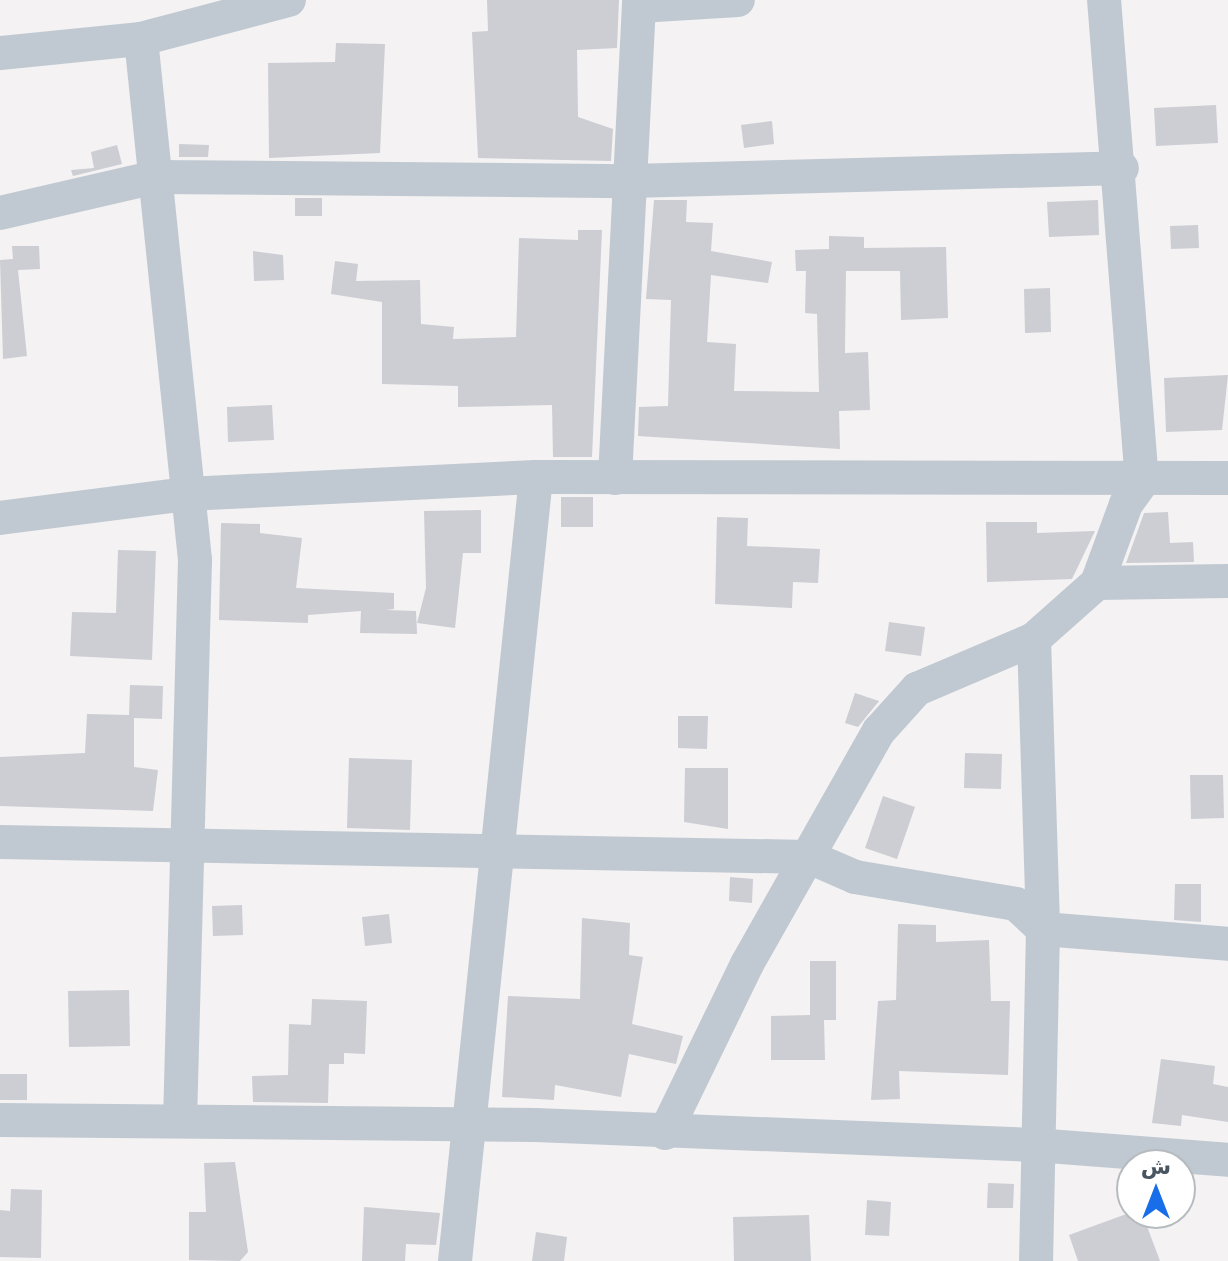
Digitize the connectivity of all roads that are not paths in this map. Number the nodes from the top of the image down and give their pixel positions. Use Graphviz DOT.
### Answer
graph roads {
  1 [pos="289,0"];
  2 [pos="738,0"];
  3 [pos="1104,0"];
  4 [pos="639,3"];
  5 [pos="141,39"];
  6 [pos="0,53"];
  7 [pos="1122,168"];
  8 [pos="156,177"];
  9 [pos="630,181"];
  10 [pos="0,213"];
  11 [pos="536,477"];
  12 [pos="615,478"];
  13 [pos="1228,478"];
  14 [pos="1142,482"];
  15 [pos="187,494"];
  16 [pos="0,518"];
  17 [pos="1228,581"];
  18 [pos="1097,583"];
  19 [pos="1034,639"];
  20 [pos="0,842"];
  21 [pos="190,844"];
  22 [pos="500,847"];
  23 [pos="809,857"];
  24 [pos="1043,929"];
  25 [pos="1228,944"];
  26 [pos="0,1120"];
  27 [pos="180,1120"];
  28 [pos="471,1124"];
  29 [pos="665,1133"];
  30 [pos="1035,1145"];
  31 [pos="1228,1160"];
  32 [pos="455,1261"];
  33 [pos="1036,1261"];
  1 -- 5 [label="street"];
  2 -- 4 [label="street"];
  3 -- 7 [label="street"];
  4 -- 9 [label="street"];
  5 -- 6 [label="street"];
  5 -- 8 [label="street"];
  7 -- 9 [label="street"];
  7 -- 14 [label="street"];
  8 -- 9 [label="street"];
  8 -- 10 [label="street"];
  8 -- 15 [label="street"];
  9 -- 12 [label="street"];
  11 -- 12 [label="street"];
  11 -- 15 [label="street"];
  11 -- 22 [label="street"];
  12 -- 14 [label="street"];
  13 -- 14 [label="street"];
  14 -- 18 [label="street"];
  15 -- 16 [label="street"];
  15 -- 21 [label="street"];
  17 -- 18 [label="street"];
  18 -- 19 [label="street"];
  19 -- 23 [label="street"];
  19 -- 24 [label="street"];
  20 -- 21 [label="street"];
  21 -- 22 [label="street"];
  21 -- 27 [label="street"];
  22 -- 23 [label="street"];
  22 -- 28 [label="street"];
  23 -- 24 [label="street"];
  23 -- 29 [label="street"];
  24 -- 25 [label="street"];
  24 -- 30 [label="street"];
  26 -- 27 [label="street"];
  27 -- 28 [label="street"];
  28 -- 29 [label="street"];
  28 -- 32 [label="street"];
  29 -- 30 [label="street"];
  30 -- 31 [label="street"];
  30 -- 33 [label="street"];
}
